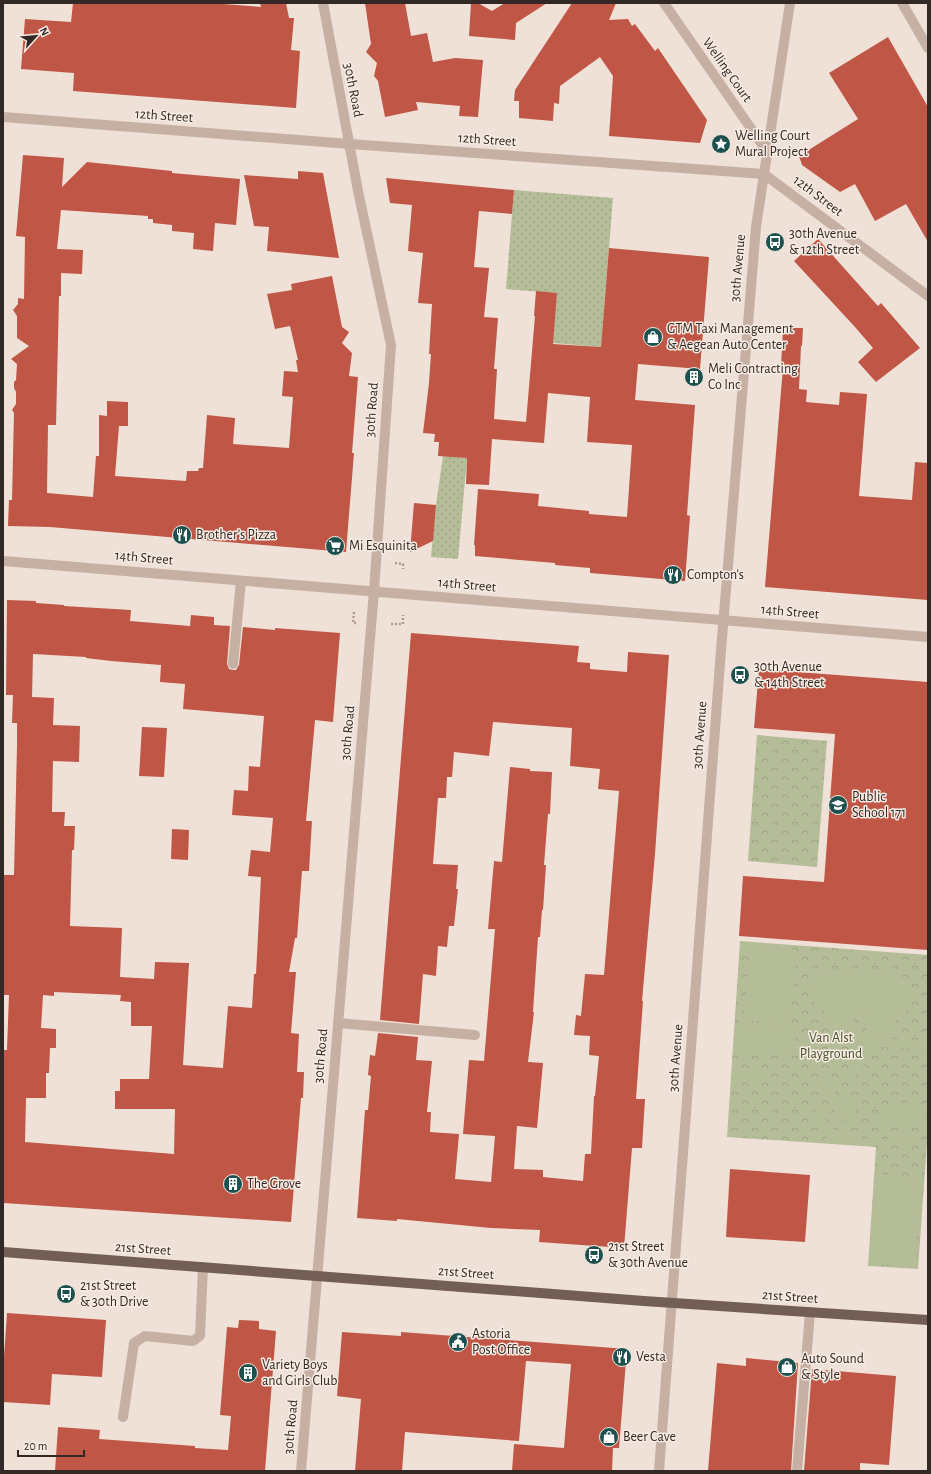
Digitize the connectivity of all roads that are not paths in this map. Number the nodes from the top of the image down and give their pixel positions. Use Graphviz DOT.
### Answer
graph roads {
  1 [pos="322,3"];
  2 [pos="664,3"];
  3 [pos="790,3"];
  4 [pos="902,3"];
  5 [pos="928,48"];
  6 [pos="3,117"];
  7 [pos="350,144"];
  8 [pos="768,153"];
  9 [pos="764,174"];
  10 [pos="928,296"];
  11 [pos="3,561"];
  12 [pos="241,580"];
  13 [pos="374,592"];
  14 [pos="723,620"];
  15 [pos="928,637"];
  16 [pos="233,664"];
  17 [pos="338,1023"];
  18 [pos="476,1035"];
  19 [pos="3,1252"];
  20 [pos="203,1267"];
  21 [pos="317,1276"];
  22 [pos="671,1303"];
  23 [pos="810,1312"];
  24 [pos="928,1320"];
  25 [pos="123,1417"];
  26 [pos="301,1471"];
  27 [pos="659,1471"];
  28 [pos="797,1471"];
  1 -- 7 [label="street, 30th Road"];
  2 -- 8 [label="street, Welling Court"];
  3 -- 8 [label="street, 30th Avenue"];
  4 -- 5 [label="street"];
  6 -- 7 [label="street, 12th Street"];
  7 -- 9 [label="street, 12th Street"];
  7 -- 13 [label="street, 30th Road"];
  8 -- 9 [label="street, 30th Avenue"];
  9 -- 10 [label="street, 12th Street"];
  9 -- 14 [label="street, 30th Avenue"];
  11 -- 12 [label="street, 14th Street"];
  12 -- 13 [label="street, 14th Street"];
  12 -- 16 [label="street"];
  13 -- 14 [label="street, 14th Street"];
  13 -- 17 [label="street, 30th Road"];
  14 -- 15 [label="street, 14th Street"];
  14 -- 22 [label="street, 30th Avenue"];
  17 -- 18 [label="street"];
  17 -- 21 [label="street, 30th Road"];
  19 -- 20 [label="main road, 21st Street"];
  20 -- 21 [label="main road, 21st Street"];
  20 -- 25 [label="street"];
  21 -- 22 [label="main road, 21st Street"];
  21 -- 26 [label="street, 30th Road"];
  22 -- 23 [label="main road, 21st Street"];
  22 -- 27 [label="street, 30th Avenue"];
  23 -- 24 [label="main road, 21st Street"];
  23 -- 28 [label="street"];
}
